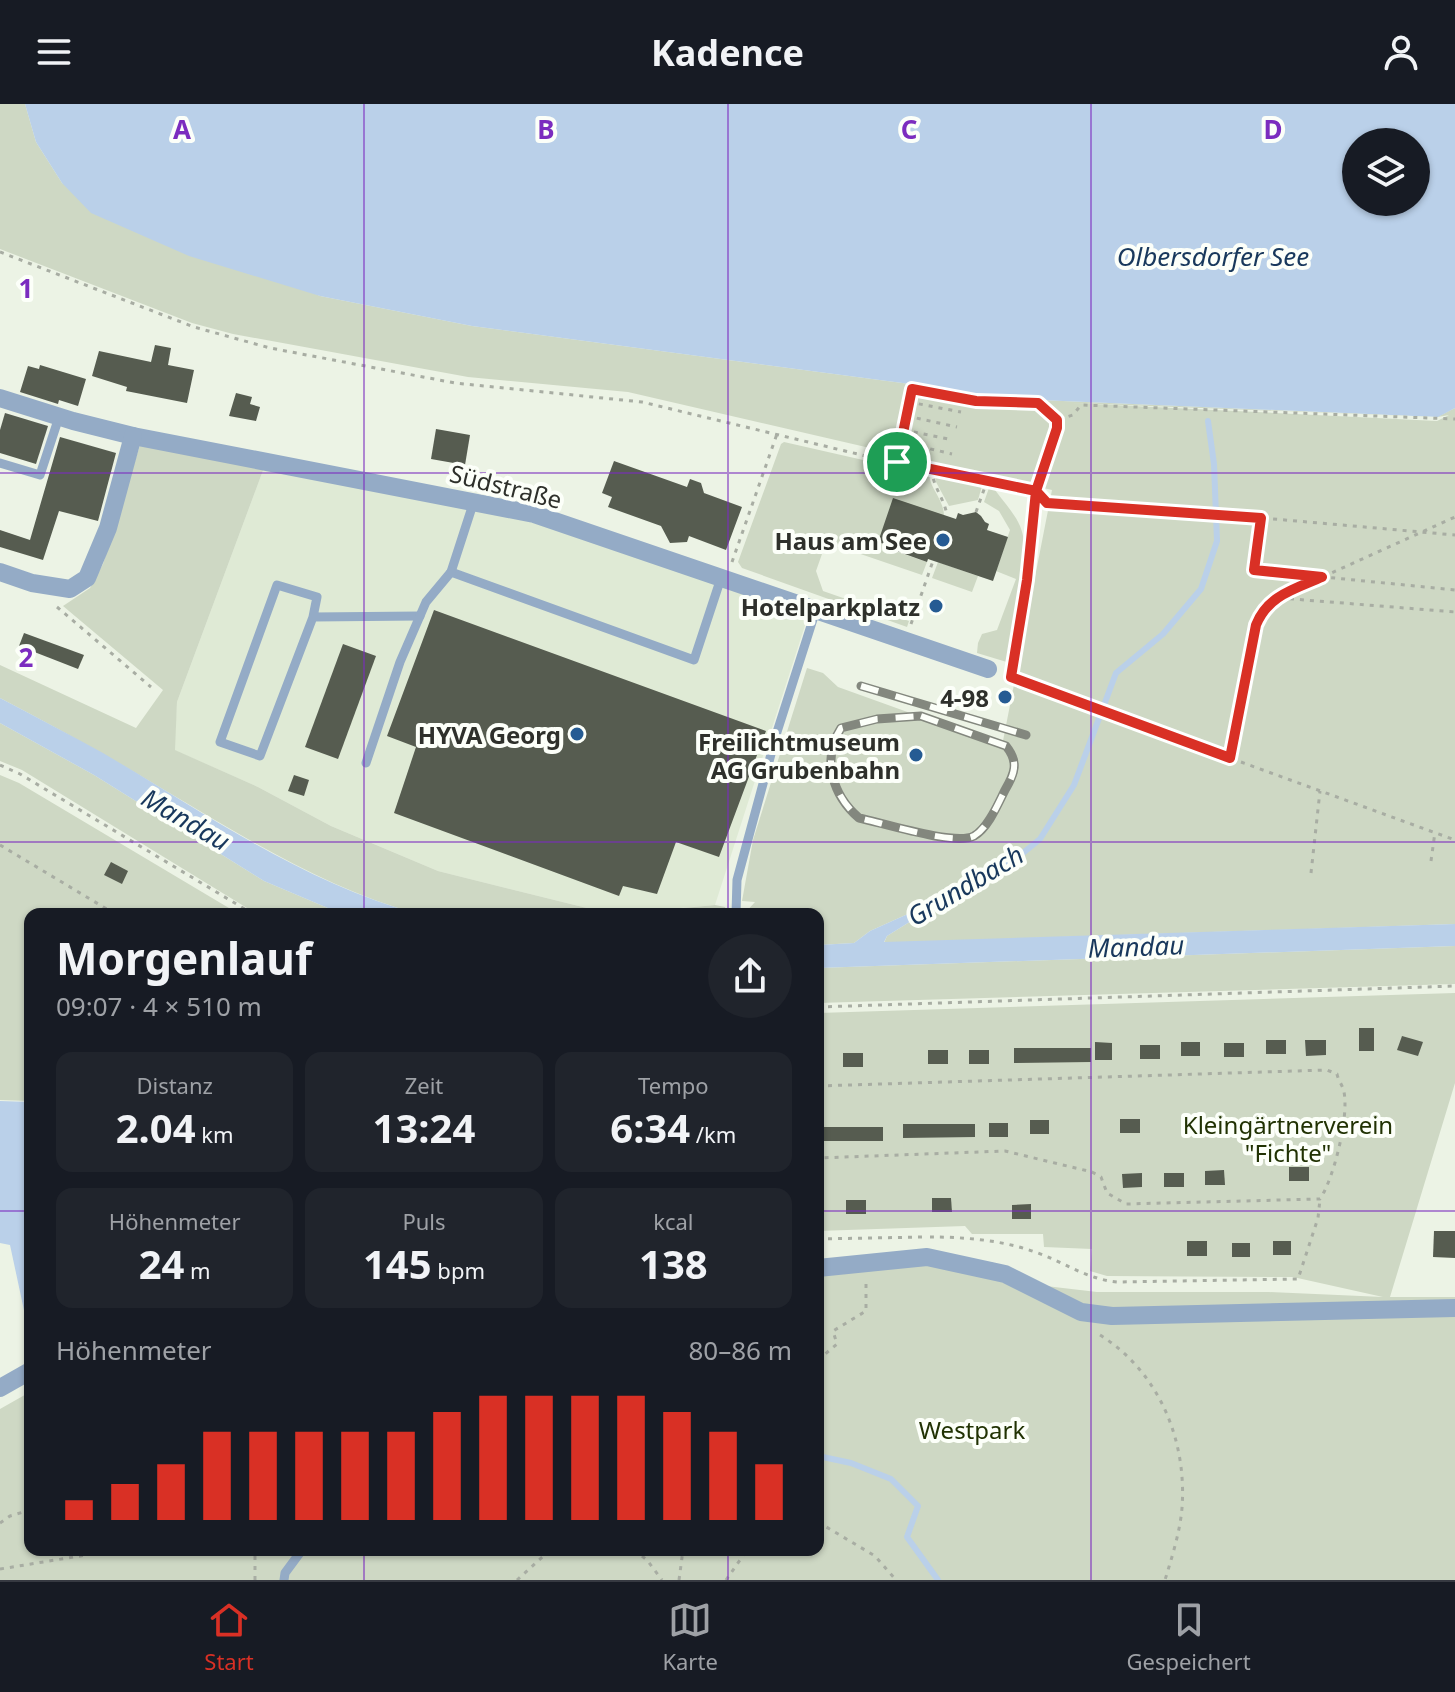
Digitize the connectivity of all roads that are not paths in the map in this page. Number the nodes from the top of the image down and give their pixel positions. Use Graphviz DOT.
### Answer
graph roads {
  1 [pos="0,398"];
  2 [pos="59,417"];
  3 [pos="133,436"];
  4 [pos="0,463"];
  5 [pos="474,501"];
  6 [pos="0,572"];
  7 [pos="451,572"];
  8 [pos="723,579"];
  9 [pos="816,610"];
  10 [pos="420,616"];
  11 [pos="313,617"];
  12 [pos="988,669"];
  13 [pos="1011,677"];
  14 [pos="1230,758"];
  15 [pos="366,763"];
  16 [pos="736,908"];
  17 [pos="824,1267"];
  18 [pos="1455,1308"];
  19 [pos="24,1374"];
  20 [pos="0,1388"];
  21 [pos="298,1556"];
  22 [pos="284,1580"];
  1 -- 2 [label="street, Südstraße"];
  2 -- 3 [label="street, Südstraße"];
  2 -- 4 [label="lane"];
  3 -- 5 [label="street, Südstraße"];
  3 -- 6 [label="street"];
  5 -- 7 [label="lane"];
  5 -- 8 [label="street, Südstraße"];
  7 -- 8 [label="lane"];
  7 -- 10 [label="lane"];
  8 -- 9 [label="street, Südstraße"];
  9 -- 12 [label="street, Südstraße"];
  9 -- 16 [label="lane"];
  10 -- 11 [label="lane"];
  10 -- 15 [label="lane"];
  11 -- 11 [label="lane"];
  13 -- 14 [label="lane"];
  17 -- 18 [label="street"];
  19 -- 20 [label="street"];
  21 -- 22 [label="lane"];
}
